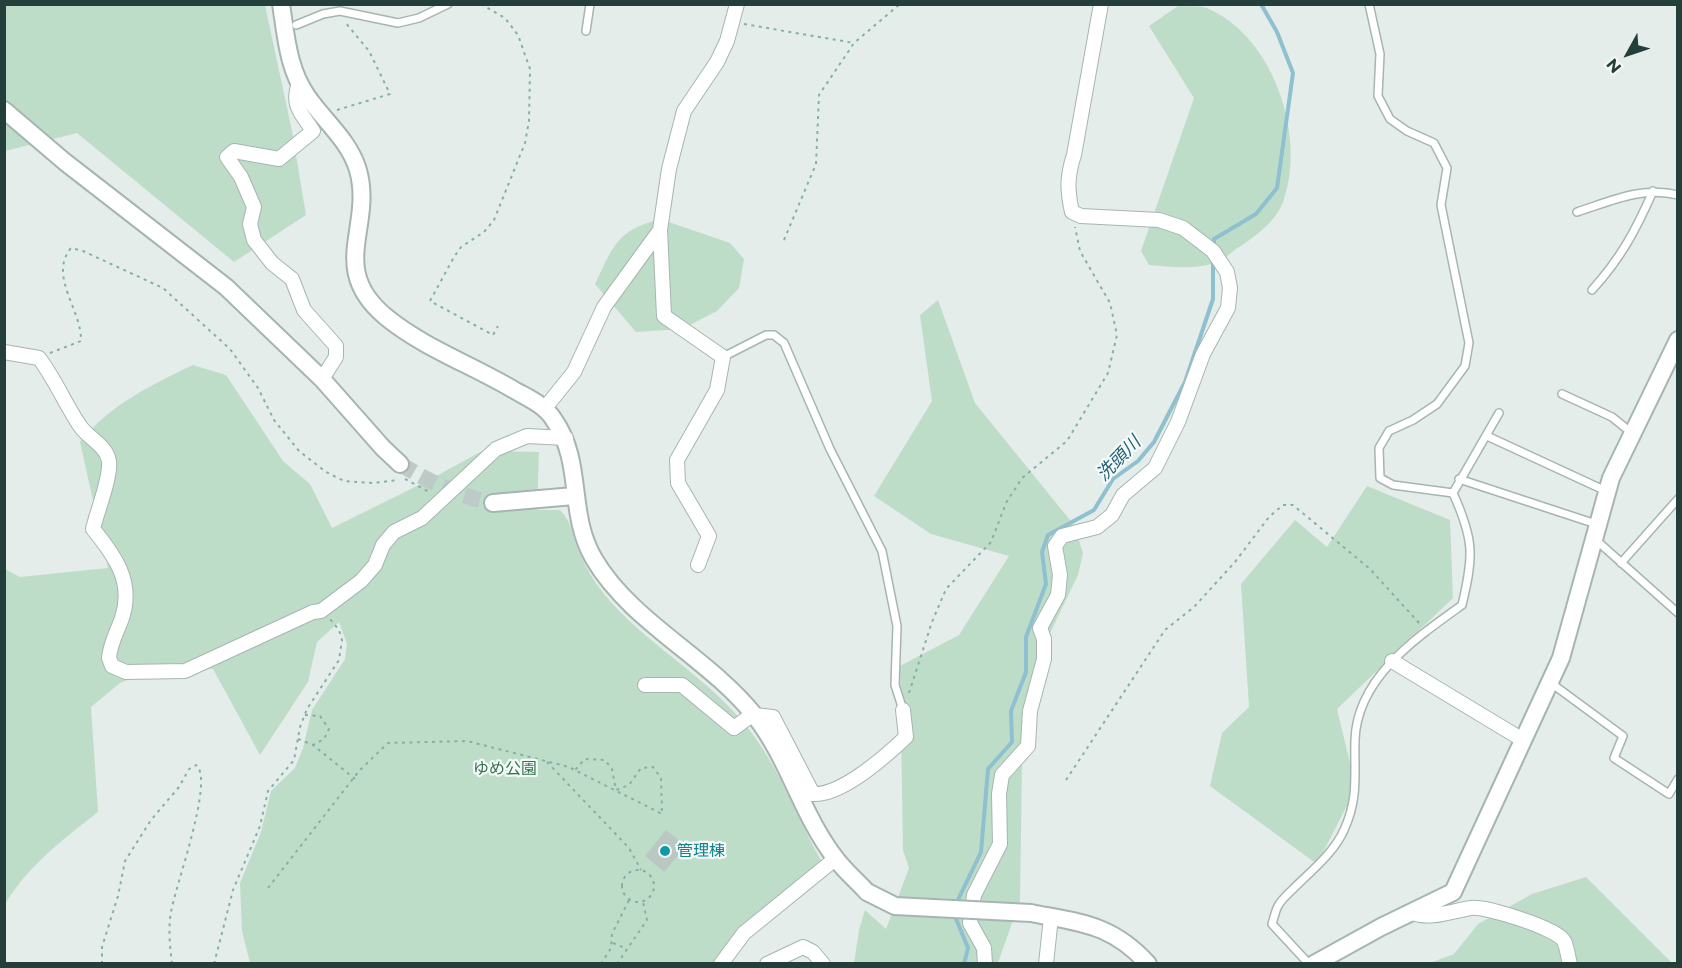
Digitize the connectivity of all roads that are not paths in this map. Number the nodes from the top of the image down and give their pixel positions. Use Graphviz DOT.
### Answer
graph roads {
  1 [pos="281,4"];
  2 [pos="448,4"];
  3 [pos="590,4"];
  4 [pos="737,4"];
  5 [pos="1101,4"];
  6 [pos="1369,4"];
  7 [pos="296,25"];
  8 [pos="586,31"];
  9 [pos="299,83"];
  10 [pos="4,110"];
  11 [pos="1653,191"];
  12 [pos="1677,195"];
  13 [pos="1577,212"];
  14 [pos="660,230"];
  15 [pos="1592,290"];
  16 [pos="1677,339"];
  17 [pos="4,352"];
  18 [pos="723,357"];
  19 [pos="322,379"];
  20 [pos="1562,394"];
  21 [pos="545,408"];
  22 [pos="1499,413"];
  23 [pos="1633,434"];
  24 [pos="1487,436"];
  25 [pos="566,438"];
  26 [pos="400,464"];
  27 [pos="1459,479"];
  28 [pos="1606,490"];
  29 [pos="1453,493"];
  30 [pos="574,496"];
  31 [pos="1677,499"];
  32 [pos="493,503"];
  33 [pos="1595,531"];
  34 [pos="1621,563"];
  35 [pos="698,565"];
  36 [pos="1677,613"];
  37 [pos="1392,661"];
  38 [pos="1551,683"];
  39 [pos="645,685"];
  40 [pos="903,710"];
  41 [pos="753,714"];
  42 [pos="1523,740"];
  43 [pos="1677,779"];
  44 [pos="835,859"];
  45 [pos="1412,913"];
  46 [pos="1051,917"];
  47 [pos="721,963"];
  48 [pos="767,963"];
  49 [pos="823,963"];
  50 [pos="985,963"];
  51 [pos="1046,963"];
  52 [pos="1148,963"];
  53 [pos="1309,963"];
  54 [pos="1314,963"];
  55 [pos="1570,963"];
  1 -- 9 [label="street"];
  2 -- 7 [label="lane"];
  3 -- 8 [label="lane"];
  4 -- 14 [label="street"];
  5 -- 50 [label="street"];
  6 -- 29 [label="lane"];
  9 -- 19 [label="street"];
  9 -- 21 [label="street"];
  10 -- 19 [label="street"];
  11 -- 12 [label="lane"];
  11 -- 13 [label="lane"];
  11 -- 15 [label="lane"];
  14 -- 18 [label="street"];
  14 -- 21 [label="street"];
  16 -- 23 [label="street"];
  17 -- 25 [label="street"];
  18 -- 35 [label="street"];
  18 -- 40 [label="lane"];
  19 -- 26 [label="street"];
  20 -- 23 [label="lane"];
  21 -- 25 [label="street"];
  22 -- 24 [label="lane"];
  23 -- 28 [label="street"];
  24 -- 27 [label="lane"];
  24 -- 28 [label="lane"];
  25 -- 30 [label="street"];
  27 -- 29 [label="lane"];
  27 -- 33 [label="lane"];
  28 -- 33 [label="street"];
  29 -- 37 [label="lane"];
  30 -- 32 [label="street"];
  30 -- 41 [label="street"];
  31 -- 34 [label="lane"];
  33 -- 34 [label="lane"];
  33 -- 38 [label="street"];
  34 -- 36 [label="lane"];
  37 -- 42 [label="street"];
  37 -- 53 [label="lane"];
  38 -- 42 [label="street"];
  38 -- 43 [label="lane"];
  39 -- 41 [label="street"];
  40 -- 41 [label="street"];
  41 -- 44 [label="street"];
  42 -- 45 [label="street"];
  44 -- 46 [label="street, bridge"];
  44 -- 47 [label="street"];
  45 -- 54 [label="street"];
  45 -- 55 [label="street"];
  46 -- 51 [label="street"];
  46 -- 52 [label="street"];
  48 -- 49 [label="street"];
}
